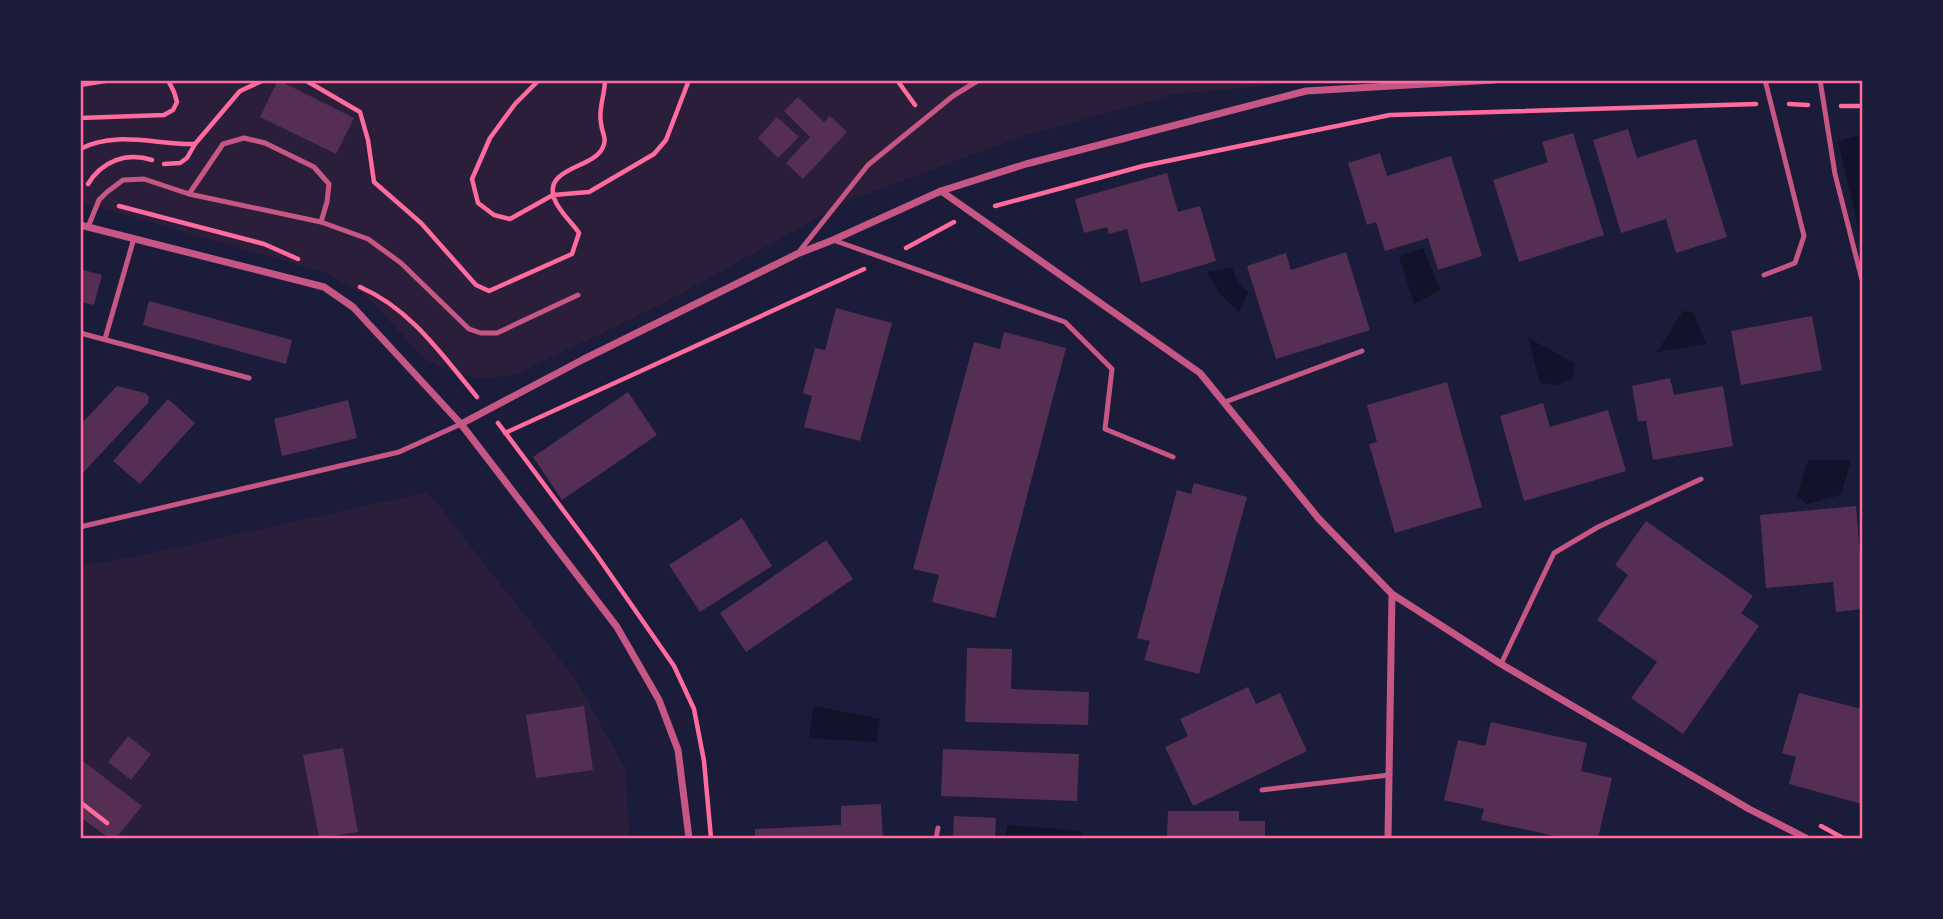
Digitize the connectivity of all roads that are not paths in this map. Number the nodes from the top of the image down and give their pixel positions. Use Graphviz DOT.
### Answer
graph roads {
  1 [pos="979,80"];
  2 [pos="1494,80"];
  3 [pos="1765,80"];
  4 [pos="1820,80"];
  5 [pos="941,191"];
  6 [pos="189,194"];
  7 [pos="321,222"];
  8 [pos="84,226"];
  9 [pos="134,237"];
  10 [pos="833,240"];
  11 [pos="797,254"];
  12 [pos="1764,275"];
  13 [pos="1863,280"];
  14 [pos="578,295"];
  15 [pos="80,332"];
  16 [pos="105,339"];
  17 [pos="1362,351"];
  18 [pos="249,378"];
  19 [pos="1225,402"];
  20 [pos="461,424"];
  21 [pos="1173,457"];
  22 [pos="1701,479"];
  23 [pos="80,527"];
  24 [pos="1392,594"];
  25 [pos="1501,664"];
  26 [pos="1389,775"];
  27 [pos="1262,790"];
  28 [pos="938,828"];
  29 [pos="690,838"];
  30 [pos="936,838"];
  31 [pos="1388,838"];
  32 [pos="1806,838"];
  1 -- 11 [label="lane"];
  2 -- 5 [label="street"];
  3 -- 12 [label="lane"];
  4 -- 13 [label="lane"];
  5 -- 10 [label="street"];
  5 -- 19 [label="street"];
  6 -- 7 [label="lane"];
  6 -- 7 [label="lane"];
  6 -- 8 [label="lane"];
  7 -- 14 [label="lane"];
  8 -- 9 [label="street"];
  9 -- 16 [label="lane"];
  9 -- 20 [label="street"];
  10 -- 11 [label="street"];
  10 -- 21 [label="lane"];
  11 -- 20 [label="street"];
  15 -- 16 [label="lane"];
  16 -- 18 [label="lane"];
  17 -- 19 [label="lane"];
  19 -- 24 [label="street"];
  20 -- 23 [label="lane"];
  20 -- 29 [label="street"];
  22 -- 25 [label="lane"];
  24 -- 25 [label="street"];
  24 -- 26 [label="street"];
  25 -- 32 [label="street"];
  26 -- 27 [label="lane"];
  26 -- 31 [label="street"];
  28 -- 30 [label="lane"];
}
